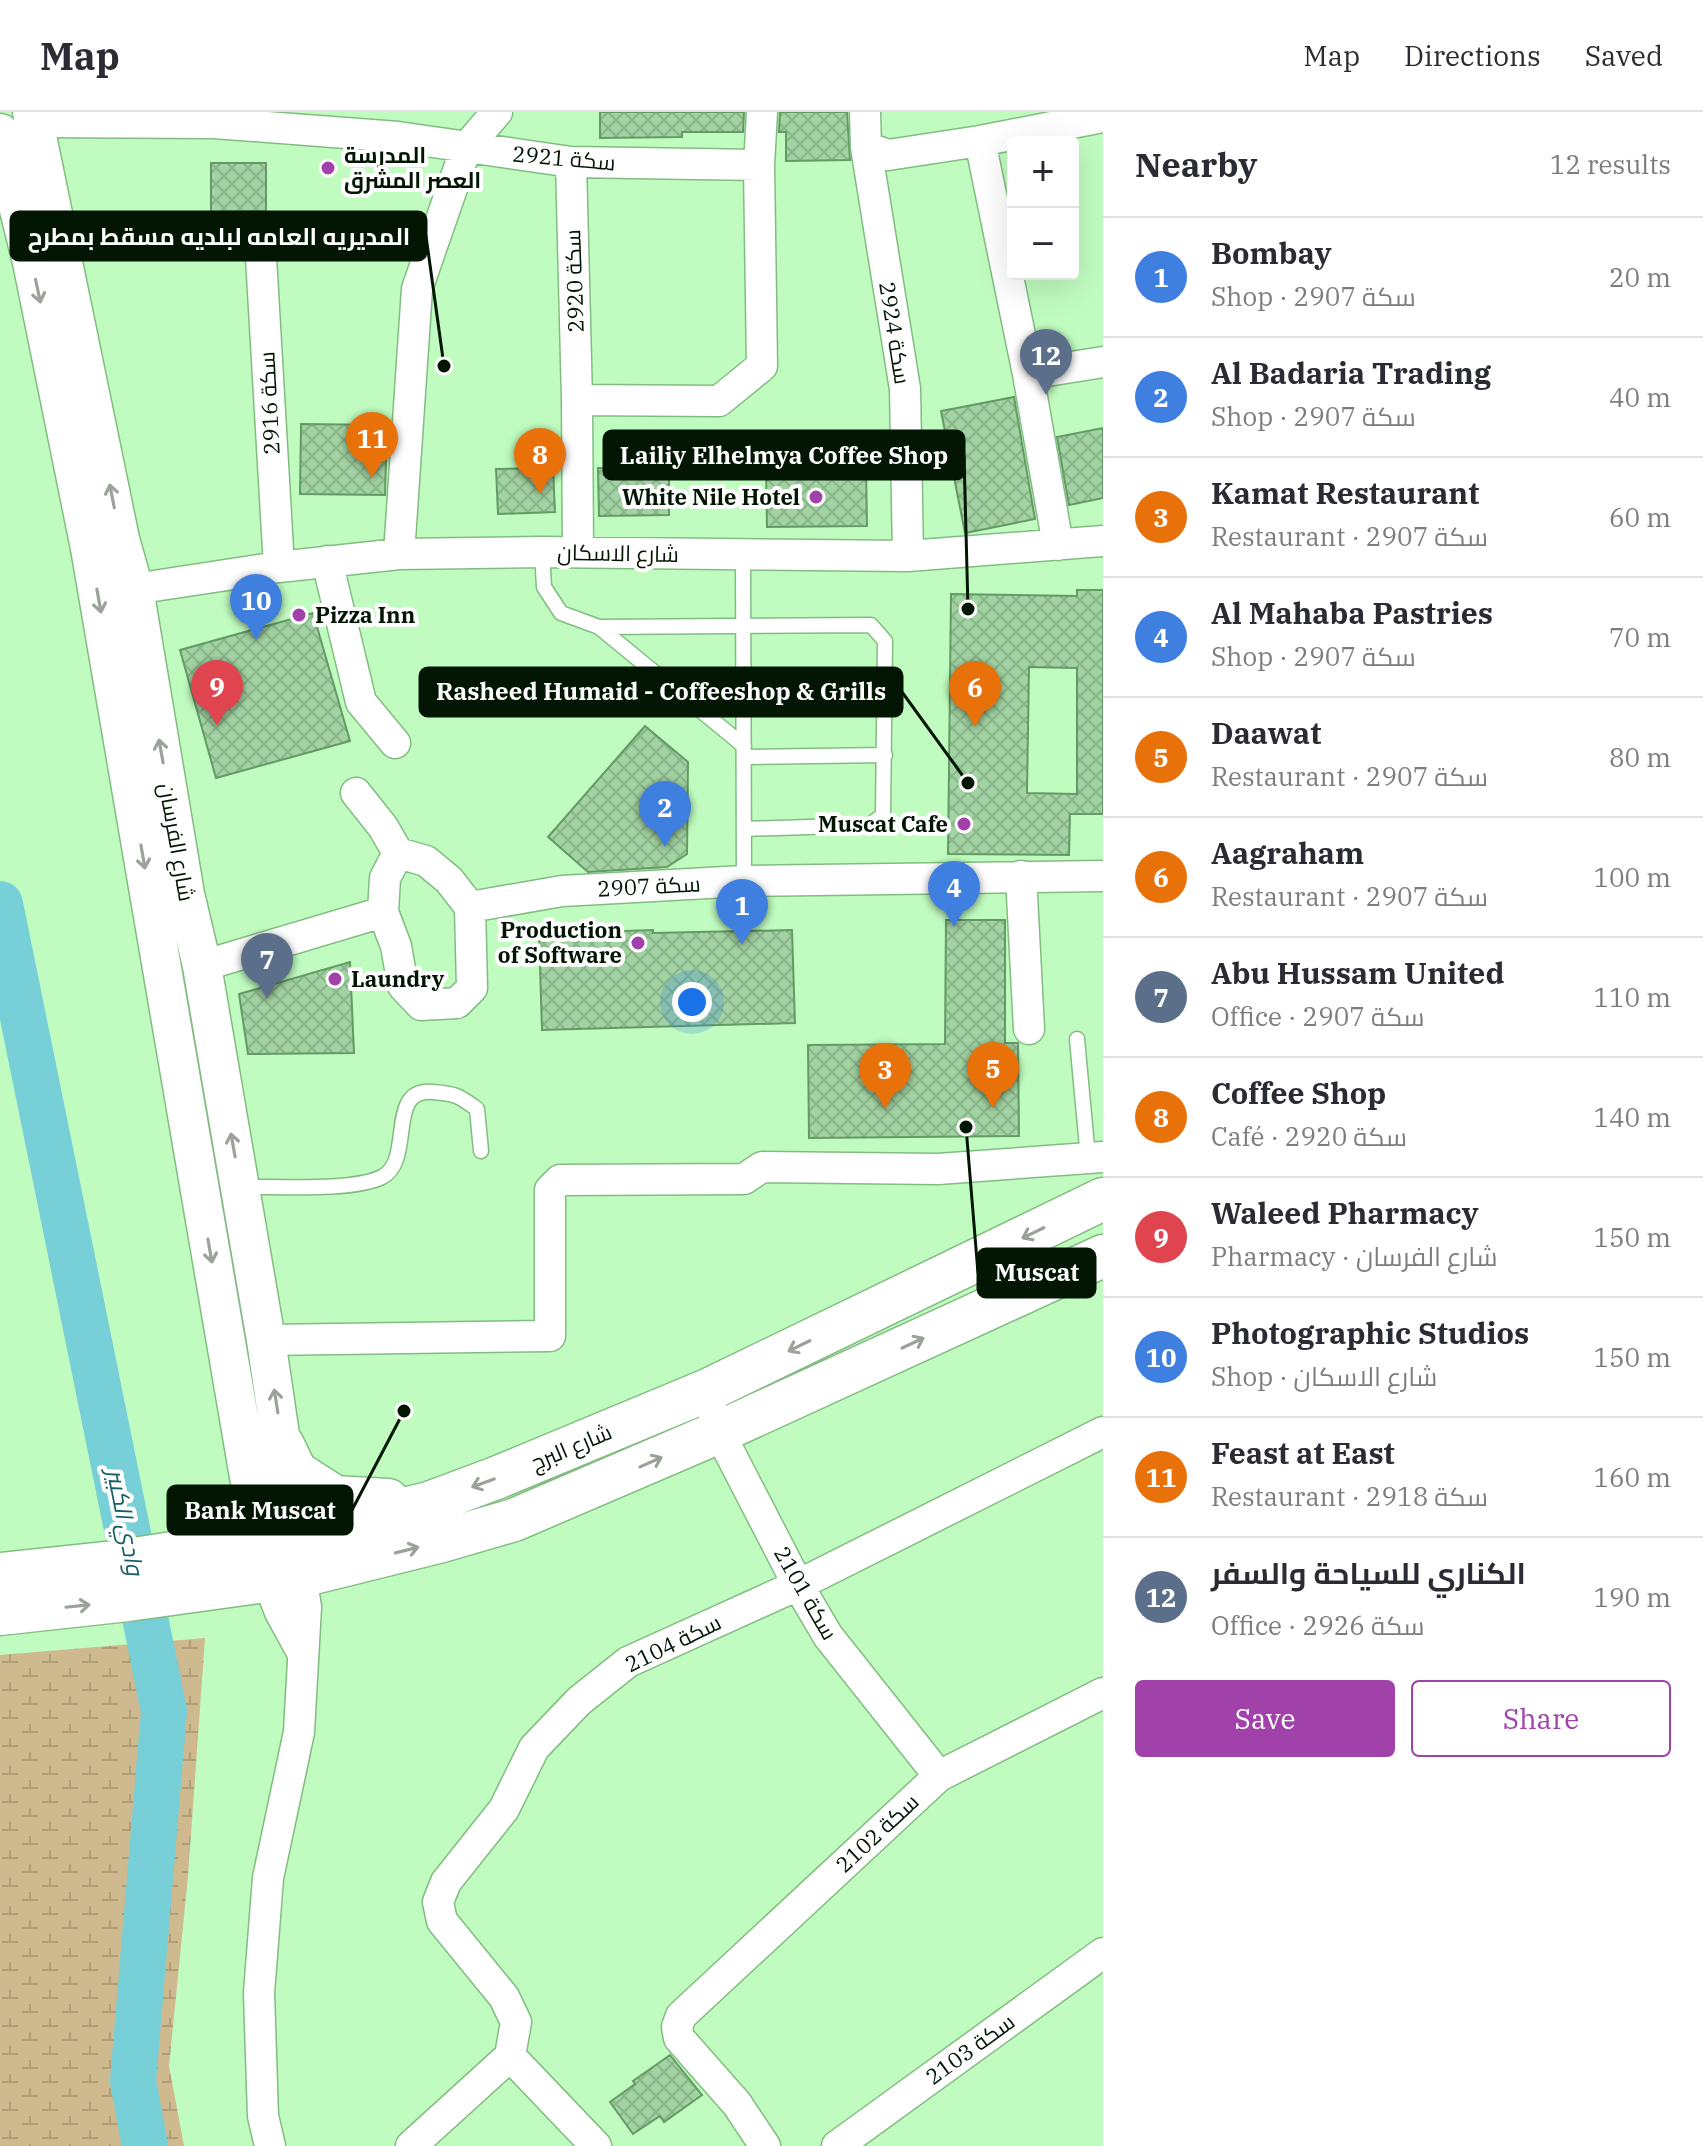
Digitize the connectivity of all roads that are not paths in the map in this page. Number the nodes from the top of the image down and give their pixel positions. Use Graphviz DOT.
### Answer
graph roads {
  1 [pos="497,112"];
  2 [pos="762,112"];
  3 [pos="865,112"];
  4 [pos="1103,117"];
  5 [pos="22,122"];
  6 [pos="397,125"];
  7 [pos="980,141"];
  8 [pos="866,147"];
  9 [pos="466,148"];
  10 [pos="571,162"];
  11 [pos="759,165"];
  12 [pos="260,240"];
  13 [pos="1103,362"];
  14 [pos="1028,374"];
  15 [pos="577,400"];
  16 [pos="1103,541"];
  17 [pos="1058,545"];
  18 [pos="542,552"];
  19 [pos="578,552"];
  20 [pos="399,554"];
  21 [pos="743,555"];
  22 [pos="908,556"];
  23 [pos="327,561"];
  24 [pos="279,567"];
  25 [pos="134,589"];
  26 [pos="599,627"];
  27 [pos="743,627"];
  28 [pos="744,690"];
  29 [pos="883,692"];
  30 [pos="395,743"];
  31 [pos="744,752"];
  32 [pos="885,755"];
  33 [pos="356,793"];
  34 [pos="744,829"];
  35 [pos="398,853"];
  36 [pos="1021,876"];
  37 [pos="1103,876"];
  38 [pos="744,881"];
  39 [pos="470,907"];
  40 [pos="383,912"];
  41 [pos="202,966"];
  42 [pos="1029,1029"];
  43 [pos="1077,1039"];
  44 [pos="481,1151"];
  45 [pos="1096,1157"];
  46 [pos="240,1187"];
  47 [pos="1103,1199"];
  48 [pos="1103,1256"];
  49 [pos="266,1340"];
  50 [pos="708,1390"];
  51 [pos="719,1432"];
  52 [pos="1103,1432"];
  53 [pos="283,1445"];
  54 [pos="429,1503"];
  55 [pos="276,1536"];
  56 [pos="0,1574"];
  57 [pos="284,1578"];
  58 [pos="798,1585"];
  59 [pos="0,1614"];
  60 [pos="1103,1693"];
  61 [pos="939,1776"];
  62 [pos="1103,1953"];
  63 [pos="510,2056"];
  64 [pos="270,2146"];
  65 [pos="411,2146"];
  66 [pos="596,2146"];
  67 [pos="765,2146"];
  68 [pos="837,2146"];
  1 -- 9 [label="street"];
  2 -- 11 [label="street"];
  3 -- 8 [label="street, سكة 2924"];
  4 -- 7 [label="street"];
  5 -- 6 [label="street, سكة 2921"];
  25 -- 5 [label="street, شارع الفرسان, one-way"];
  5 -- 55 [label="street, شارع الفرسان, one-way"];
  6 -- 9 [label="street, سكة 2921"];
  7 -- 8 [label="street"];
  7 -- 14 [label="street"];
  8 -- 22 [label="street, سكة 2924"];
  9 -- 10 [label="street, سكة 2921"];
  9 -- 20 [label="street"];
  10 -- 11 [label="street, سكة 2921"];
  10 -- 15 [label="street, سكة 2920"];
  11 -- 15 [label="street"];
  12 -- 24 [label="street, سكة 2916"];
  13 -- 14 [label="street"];
  14 -- 17 [label="street"];
  15 -- 19 [label="street, سكة 2920"];
  16 -- 17 [label="street, شارع الاسكان"];
  17 -- 22 [label="street, شارع الاسكان"];
  18 -- 19 [label="street, شارع الاسكان"];
  18 -- 20 [label="street, شارع الاسكان"];
  18 -- 26 [label="lane"];
  19 -- 21 [label="street, شارع الاسكان"];
  20 -- 23 [label="street, شارع الاسكان"];
  21 -- 22 [label="street, شارع الاسكان"];
  21 -- 27 [label="lane"];
  23 -- 24 [label="street, شارع الاسكان"];
  23 -- 30 [label="street"];
  24 -- 25 [label="street, شارع الاسكان"];
  41 -- 25 [label="street, شارع الفرسان, one-way"];
  26 -- 27 [label="lane"];
  26 -- 31 [label="lane"];
  27 -- 28 [label="lane"];
  27 -- 29 [label="lane"];
  28 -- 29 [label="lane"];
  28 -- 31 [label="lane"];
  29 -- 32 [label="lane"];
  31 -- 32 [label="lane"];
  31 -- 34 [label="lane"];
  32 -- 34 [label="lane"];
  33 -- 35 [label="street"];
  34 -- 38 [label="lane"];
  35 -- 39 [label="street"];
  35 -- 40 [label="street"];
  36 -- 37 [label="street, سكة 2907"];
  36 -- 38 [label="street, سكة 2907"];
  36 -- 42 [label="street"];
  38 -- 39 [label="street, سكة 2907"];
  39 -- 40 [label="street"];
  40 -- 41 [label="street"];
  46 -- 41 [label="street, شارع الفرسان, one-way"];
  43 -- 45 [label="lane"];
  44 -- 46 [label="lane"];
  45 -- 49 [label="street"];
  46 -- 49 [label="street, شارع الفرسان"];
  47 -- 50 [label="main road, شارع البرج, one-way"];
  51 -- 48 [label="main road, شارع البرج, one-way"];
  53 -- 49 [label="street, شارع الفرسان, one-way"];
  50 -- 51 [label="street, سكة 2101"];
  50 -- 54 [label="main road, شارع البرج, one-way"];
  57 -- 51 [label="main road, شارع البرج, one-way"];
  51 -- 58 [label="street, سكة 2101"];
  52 -- 58 [label="street, سكة 2104"];
  53 -- 54 [label="main road"];
  53 -- 55 [label="street, شارع الفرسان"];
  54 -- 55 [label="main road, شارع البرج"];
  55 -- 56 [label="main road, شارع البرج"];
  55 -- 57 [label="street, شارع الفرسان"];
  59 -- 57 [label="main road, شارع البرج, one-way"];
  57 -- 64 [label="street"];
  58 -- 61 [label="street, سكة 2101"];
  58 -- 63 [label="street, سكة 2104"];
  60 -- 61 [label="street, سكة 2102"];
  61 -- 67 [label="street, سكة 2102"];
  62 -- 68 [label="street, سكة 2103"];
  63 -- 65 [label="street"];
  63 -- 66 [label="street"];
}
